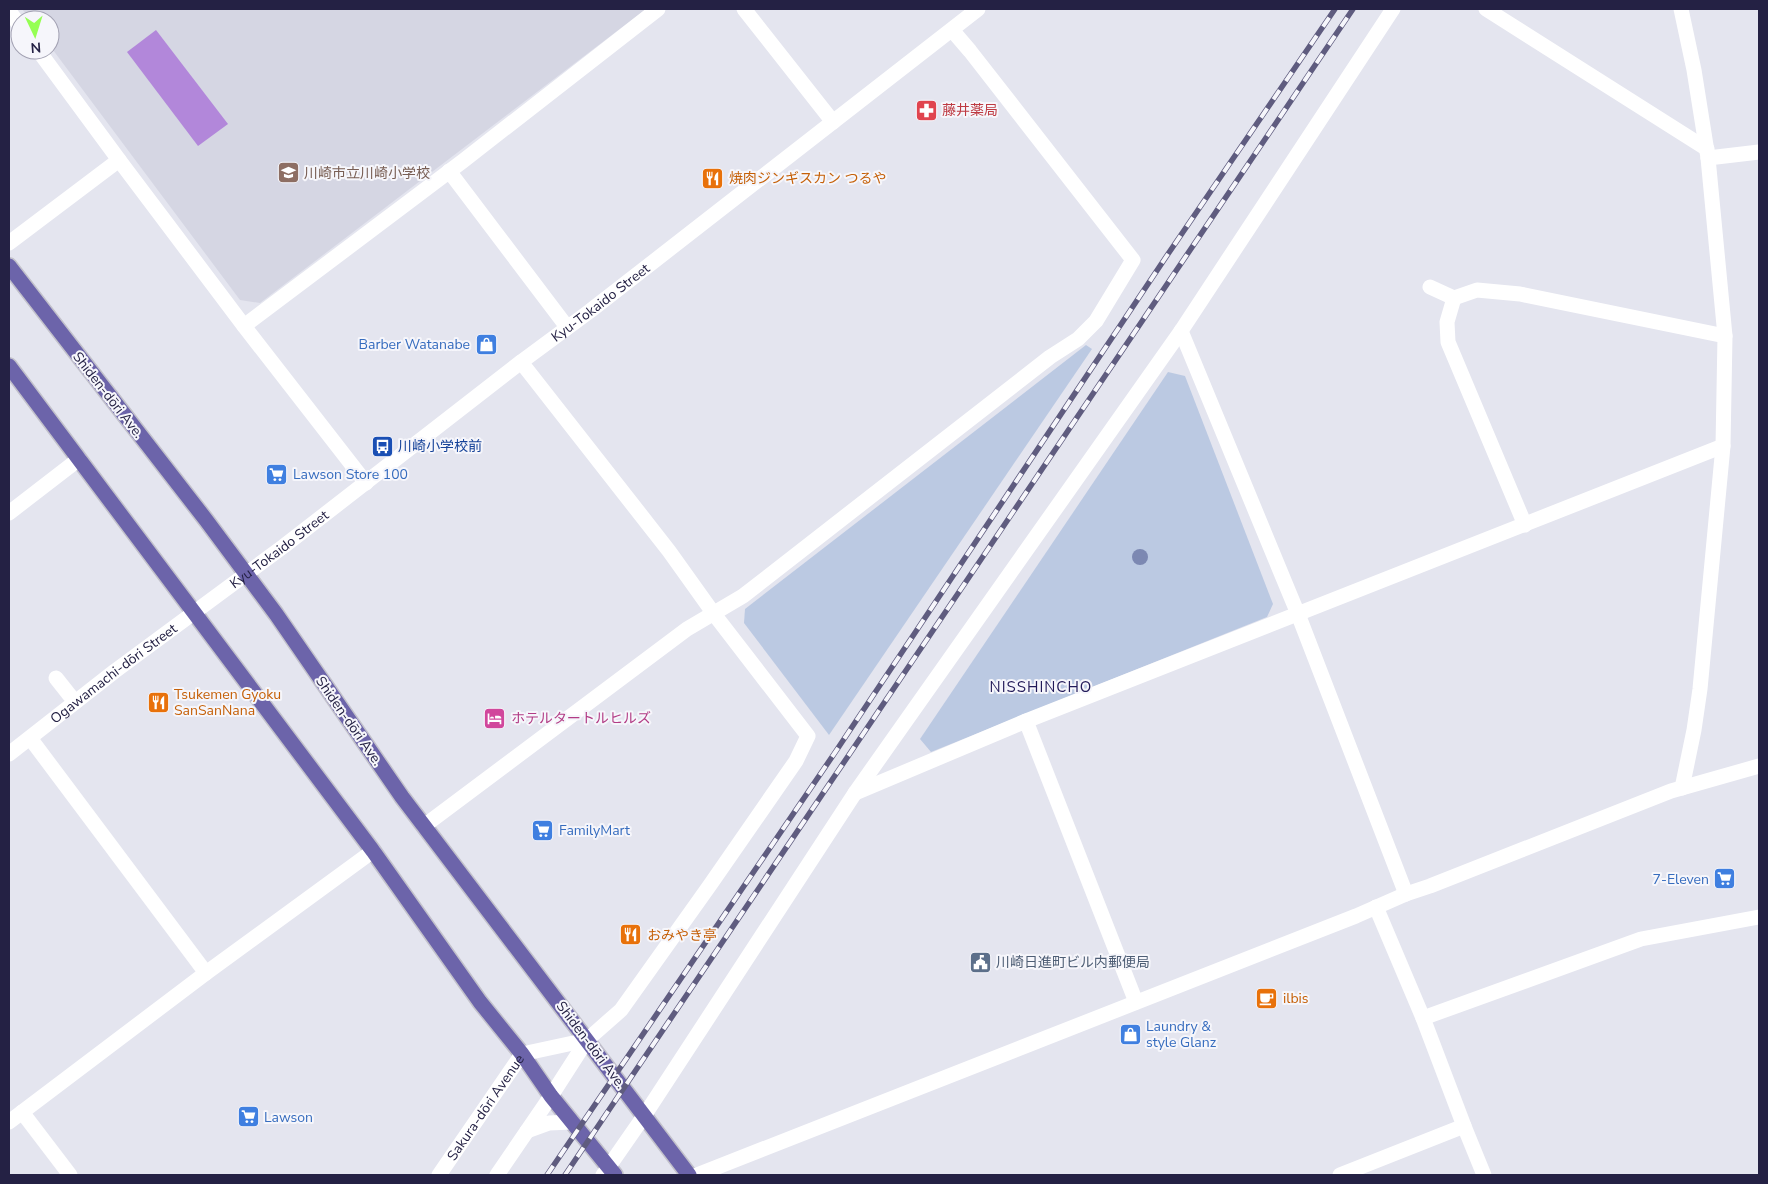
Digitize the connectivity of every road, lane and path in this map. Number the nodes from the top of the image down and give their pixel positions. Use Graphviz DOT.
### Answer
graph roads {
  1 [pos="658,9"];
  2 [pos="744,9"];
  3 [pos="978,9"];
  4 [pos="1392,9"];
  5 [pos="1486,9"];
  6 [pos="1681,9"];
  7 [pos="952,30"];
  8 [pos="45,60"];
  9 [pos="833,122"];
  10 [pos="1759,152"];
  11 [pos="1707,153"];
  12 [pos="119,160"];
  13 [pos="450,171"];
  14 [pos="9,243"];
  15 [pos="9,266"];
  16 [pos="1430,287"];
  17 [pos="1454,298"];
  18 [pos="244,326"];
  19 [pos="568,327"];
  20 [pos="1181,330"];
  21 [pos="1725,336"];
  22 [pos="521,362"];
  23 [pos="9,366"];
  24 [pos="1723,446"];
  25 [pos="79,459"];
  26 [pos="366,483"];
  27 [pos="9,513"];
  28 [pos="1525,525"];
  29 [pos="246,574"];
  30 [pos="220,593"];
  31 [pos="193,613"];
  32 [pos="714,614"];
  33 [pos="1298,614"];
  34 [pos="56,678"];
  35 [pos="76,702"];
  36 [pos="1026,721"];
  37 [pos="30,738"];
  38 [pos="9,754"];
  39 [pos="1759,766"];
  40 [pos="1682,788"];
  41 [pos="855,793"];
  42 [pos="424,826"];
  43 [pos="373,851"];
  44 [pos="1406,894"];
  45 [pos="1376,907"];
  46 [pos="1759,917"];
  47 [pos="206,973"];
  48 [pos="1136,1002"];
  49 [pos="1422,1018"];
  50 [pos="587,1040"];
  51 [pos="522,1054"];
  52 [pos="552,1096"];
  53 [pos="22,1112"];
  54 [pos="644,1116"];
  55 [pos="9,1122"];
  56 [pos="572,1122"];
  57 [pos="1464,1126"];
  58 [pos="527,1131"];
  59 [pos="608,1172"];
  60 [pos="70,1175"];
  61 [pos="439,1175"];
  62 [pos="497,1175"];
  63 [pos="689,1175"];
  64 [pos="697,1175"];
  65 [pos="1340,1175"];
  66 [pos="1484,1175"];
  1 -- 13 [label="street"];
  2 -- 9 [label="street"];
  3 -- 7 [label="street, Kyu-Tokaido Street"];
  4 -- 20 [label="street"];
  5 -- 11 [label="street"];
  6 -- 11 [label="street"];
  7 -- 9 [label="street, Kyu-Tokaido Street"];
  7 -- 32 [label="street"];
  8 -- 12 [label="street"];
  9 -- 19 [label="street, Kyu-Tokaido Street"];
  10 -- 11 [label="street"];
  11 -- 21 [label="street"];
  12 -- 14 [label="street"];
  12 -- 18 [label="street"];
  13 -- 18 [label="street"];
  13 -- 19 [label="street"];
  15 -- 29 [label="main road, Shiden-dōri Ave."];
  16 -- 17 [label="street"];
  17 -- 21 [label="street"];
  17 -- 28 [label="street"];
  18 -- 26 [label="street"];
  19 -- 22 [label="street, Kyu-Tokaido Street"];
  20 -- 33 [label="street"];
  20 -- 41 [label="street"];
  21 -- 24 [label="street"];
  22 -- 26 [label="street, Kyu-Tokaido Street"];
  22 -- 32 [label="street"];
  23 -- 25 [label="main road"];
  24 -- 28 [label="street"];
  24 -- 40 [label="street"];
  25 -- 27 [label="street"];
  25 -- 31 [label="main road"];
  26 -- 29 [label="street, Kyu-Tokaido Street"];
  28 -- 33 [label="street"];
  29 -- 30 [label="street, Kyu-Tokaido Street"];
  29 -- 42 [label="main road, Shiden-dōri Ave."];
  30 -- 31 [label="street, Ogawamachi-dōri Street"];
  31 -- 35 [label="street, Ogawamachi-dōri Street"];
  31 -- 43 [label="main road"];
  32 -- 42 [label="street"];
  32 -- 50 [label="street"];
  33 -- 36 [label="street"];
  33 -- 44 [label="street"];
  34 -- 35 [label="street"];
  35 -- 37 [label="street, Ogawamachi-dōri Street"];
  36 -- 41 [label="street"];
  36 -- 48 [label="street"];
  37 -- 38 [label="street, Ogawamachi-dōri Street"];
  37 -- 47 [label="street"];
  39 -- 40 [label="street"];
  40 -- 44 [label="street"];
  41 -- 54 [label="street"];
  42 -- 50 [label="main road, Shiden-dōri Ave."];
  43 -- 47 [label="street"];
  43 -- 51 [label="main road"];
  44 -- 45 [label="street"];
  45 -- 48 [label="street"];
  45 -- 49 [label="street"];
  46 -- 49 [label="street"];
  47 -- 53 [label="street"];
  48 -- 64 [label="street"];
  49 -- 57 [label="street"];
  50 -- 51 [label="street, Sakura-dōri Avenue"];
  50 -- 52 [label="street"];
  50 -- 54 [label="main road, Shiden-dōri Ave."];
  51 -- 52 [label="main road"];
  51 -- 61 [label="street, Sakura-dōri Avenue"];
  52 -- 56 [label="main road"];
  52 -- 58 [label="street"];
  53 -- 55 [label="street"];
  53 -- 60 [label="street"];
  54 -- 59 [label="street"];
  54 -- 63 [label="main road, Shiden-dōri Ave."];
  56 -- 58 [label="street"];
  56 -- 59 [label="main road"];
  57 -- 65 [label="street"];
  57 -- 66 [label="street"];
  58 -- 62 [label="street"];
}
